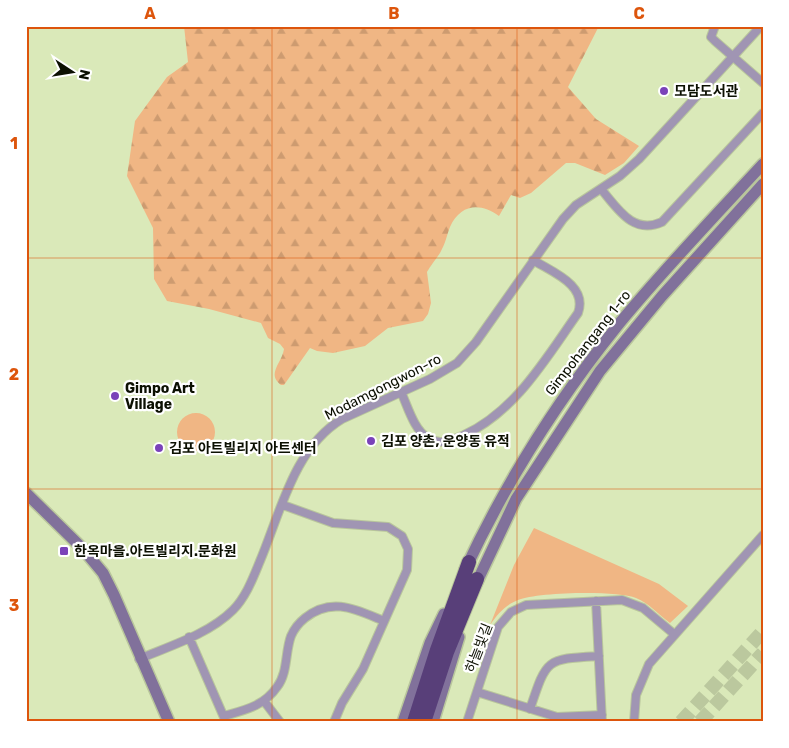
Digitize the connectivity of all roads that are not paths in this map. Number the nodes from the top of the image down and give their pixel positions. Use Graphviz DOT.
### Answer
graph roads {
  1 [pos="715,26"];
  2 [pos="762,26"];
  3 [pos="733,57"];
  4 [pos="763,83"];
  5 [pos="763,113"];
  6 [pos="763,164"];
  7 [pos="763,184"];
  8 [pos="601,189"];
  9 [pos="533,260"];
  10 [pos="401,392"];
  11 [pos="26,492"];
  12 [pos="26,500"];
  13 [pos="283,506"];
  14 [pos="763,535"];
  15 [pos="469,562"];
  16 [pos="477,579"];
  17 [pos="596,601"];
  18 [pos="384,622"];
  19 [pos="674,634"];
  20 [pos="189,637"];
  21 [pos="599,656"];
  22 [pos="139,659"];
  23 [pos="477,692"];
  24 [pos="264,701"];
  25 [pos="530,709"];
  26 [pos="602,718"];
  27 [pos="225,719"];
  28 [pos="164,722"];
  29 [pos="169,722"];
  30 [pos="280,722"];
  31 [pos="334,722"];
  32 [pos="403,722"];
  33 [pos="414,722"];
  34 [pos="424,722"];
  35 [pos="433,722"];
  36 [pos="467,722"];
  37 [pos="634,722"];
  1 -- 3 [label="street"];
  2 -- 3 [label="street, Modamgongwon-ro"];
  3 -- 4 [label="street"];
  3 -- 8 [label="street, Modamgongwon-ro"];
  5 -- 8 [label="street"];
  6 -- 15 [label="street, Gimpohangang 1-ro"];
  7 -- 16 [label="street, Gimpohangang 1-ro"];
  8 -- 9 [label="street, Modamgongwon-ro"];
  9 -- 10 [label="street, Modamgongwon-ro"];
  9 -- 10 [label="street"];
  10 -- 13 [label="street, Modamgongwon-ro"];
  11 -- 22 [label="street"];
  12 -- 22 [label="street"];
  13 -- 18 [label="street"];
  13 -- 20 [label="street, Modamgongwon-ro"];
  14 -- 19 [label="street"];
  15 -- 32 [label="street, Gimpohangang 1-ro"];
  15 -- 33 [label="highway"];
  16 -- 34 [label="highway"];
  16 -- 35 [label="street, Gimpohangang 1-ro"];
  17 -- 19 [label="street, 하늘빛길"];
  17 -- 21 [label="street, 하늘빛길"];
  17 -- 23 [label="street, 하늘빛길"];
  18 -- 24 [label="street"];
  18 -- 31 [label="street"];
  19 -- 37 [label="street"];
  20 -- 22 [label="street, Modamgongwon-ro"];
  20 -- 27 [label="street"];
  21 -- 25 [label="street"];
  21 -- 26 [label="street, 하늘빛길"];
  22 -- 28 [label="street"];
  22 -- 29 [label="street"];
  23 -- 25 [label="street, 하늘빛길"];
  23 -- 36 [label="street, 하늘빛길"];
  24 -- 27 [label="street"];
  24 -- 30 [label="street"];
  25 -- 26 [label="street, 하늘빛길"];
}
